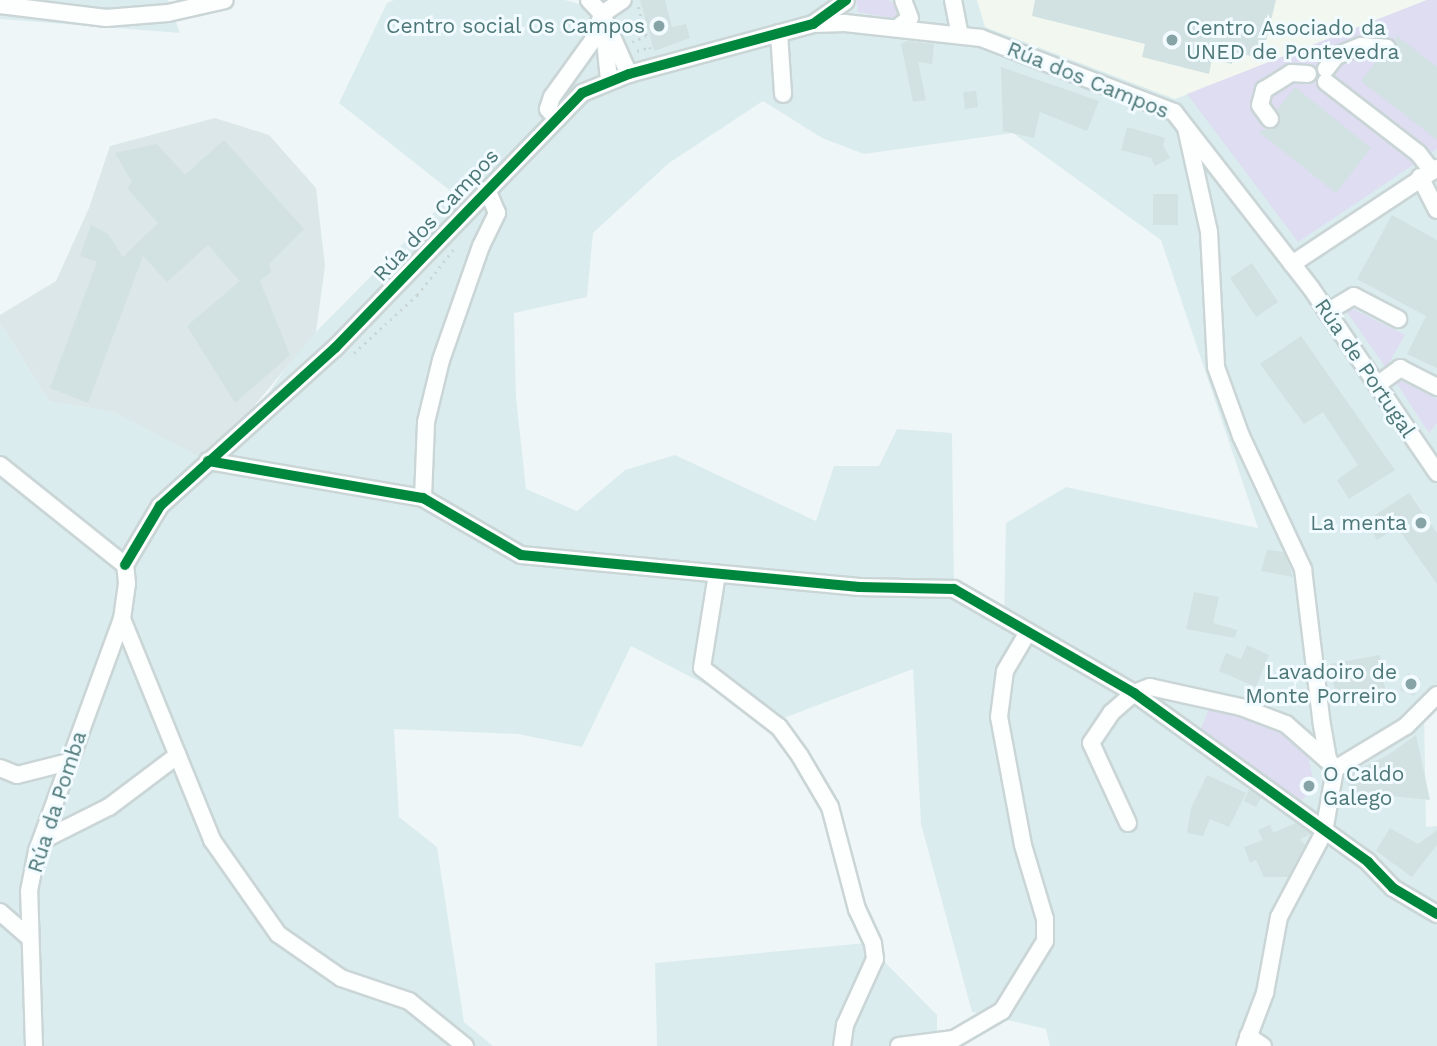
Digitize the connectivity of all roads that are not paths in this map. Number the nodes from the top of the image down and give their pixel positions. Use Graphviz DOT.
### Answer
graph roads {
  1 [pos="225,0"];
  2 [pos="589,0"];
  3 [pos="623,0"];
  4 [pos="953,0"];
  5 [pos="846,1"];
  6 [pos="909,1"];
  7 [pos="0,5"];
  8 [pos="602,14"];
  9 [pos="813,24"];
  10 [pos="861,25"];
  11 [pos="897,28"];
  12 [pos="779,33"];
  13 [pos="960,35"];
  14 [pos="1387,48"];
  15 [pos="629,74"];
  16 [pos="1326,76"];
  17 [pos="609,80"];
  18 [pos="783,94"];
  19 [pos="555,117"];
  20 [pos="1270,119"];
  21 [pos="1186,126"];
  22 [pos="1429,172"];
  23 [pos="487,190"];
  24 [pos="1437,210"];
  25 [pos="1292,264"];
  26 [pos="1327,312"];
  27 [pos="1398,320"];
  28 [pos="1377,386"];
  29 [pos="1437,387"];
  30 [pos="1431,450"];
  31 [pos="208,461"];
  32 [pos="0,465"];
  33 [pos="1437,473"];
  34 [pos="423,498"];
  35 [pos="125,565"];
  36 [pos="717,574"];
  37 [pos="121,619"];
  38 [pos="1028,632"];
  39 [pos="1134,693"];
  40 [pos="1437,695"];
  41 [pos="177,755"];
  42 [pos="68,762"];
  43 [pos="0,768"];
  44 [pos="1335,768"];
  45 [pos="1128,824"];
  46 [pos="1324,832"];
  47 [pos="41,841"];
  48 [pos="0,912"];
  49 [pos="1437,914"];
  50 [pos="29,937"];
  51 [pos="1246,1041"];
  52 [pos="939,1044"];
  53 [pos="33,1046"];
  54 [pos="465,1046"];
  55 [pos="842,1046"];
  56 [pos="898,1046"];
  57 [pos="1263,1046"];
  1 -- 7 [label="street"];
  2 -- 8 [label="street"];
  3 -- 8 [label="street"];
  4 -- 13 [label="street"];
  5 -- 9 [label="street, Rúa dos Campos"];
  5 -- 10 [label="street"];
  6 -- 11 [label="street"];
  8 -- 15 [label="street"];
  8 -- 17 [label="street"];
  8 -- 19 [label="street"];
  9 -- 10 [label="street, Rúa dos Campos"];
  9 -- 12 [label="street, Rúa dos Campos"];
  10 -- 11 [label="street, Rúa dos Campos"];
  11 -- 13 [label="street, Rúa dos Campos"];
  12 -- 15 [label="street, Rúa dos Campos"];
  12 -- 18 [label="street"];
  13 -- 21 [label="street, Rúa dos Campos"];
  14 -- 16 [label="street"];
  15 -- 17 [label="street, Rúa dos Campos"];
  16 -- 20 [label="street"];
  16 -- 22 [label="street"];
  17 -- 19 [label="street, Rúa dos Campos"];
  19 -- 23 [label="street, Rúa dos Campos"];
  21 -- 25 [label="street, Rúa dos Campos"];
  21 -- 44 [label="street"];
  22 -- 24 [label="street"];
  22 -- 25 [label="street"];
  23 -- 31 [label="street, Rúa dos Campos"];
  23 -- 34 [label="street"];
  25 -- 26 [label="street, Rúa de Portugal"];
  26 -- 27 [label="street"];
  26 -- 28 [label="street, Rúa de Portugal"];
  28 -- 29 [label="street"];
  28 -- 30 [label="street, Rúa de Portugal"];
  30 -- 33 [label="street, Rúa de Portugal"];
  31 -- 34 [label="street"];
  31 -- 35 [label="street, Rúa dos Campos"];
  32 -- 35 [label="street"];
  34 -- 36 [label="street"];
  35 -- 37 [label="street, Rúa da Pomba"];
  36 -- 38 [label="street"];
  36 -- 55 [label="street"];
  37 -- 41 [label="street"];
  37 -- 42 [label="street, Rúa da Pomba"];
  38 -- 39 [label="street"];
  38 -- 52 [label="street"];
  39 -- 44 [label="street"];
  39 -- 45 [label="street"];
  39 -- 46 [label="street"];
  40 -- 44 [label="street"];
  41 -- 47 [label="street"];
  41 -- 54 [label="street"];
  42 -- 43 [label="street"];
  42 -- 47 [label="street, Rúa da Pomba"];
  44 -- 46 [label="street"];
  46 -- 49 [label="street"];
  46 -- 51 [label="street"];
  47 -- 50 [label="street, Rúa da Pomba"];
  48 -- 50 [label="street"];
  50 -- 53 [label="street, Rúa da Pomba"];
  51 -- 57 [label="street"];
  52 -- 56 [label="street"];
}
